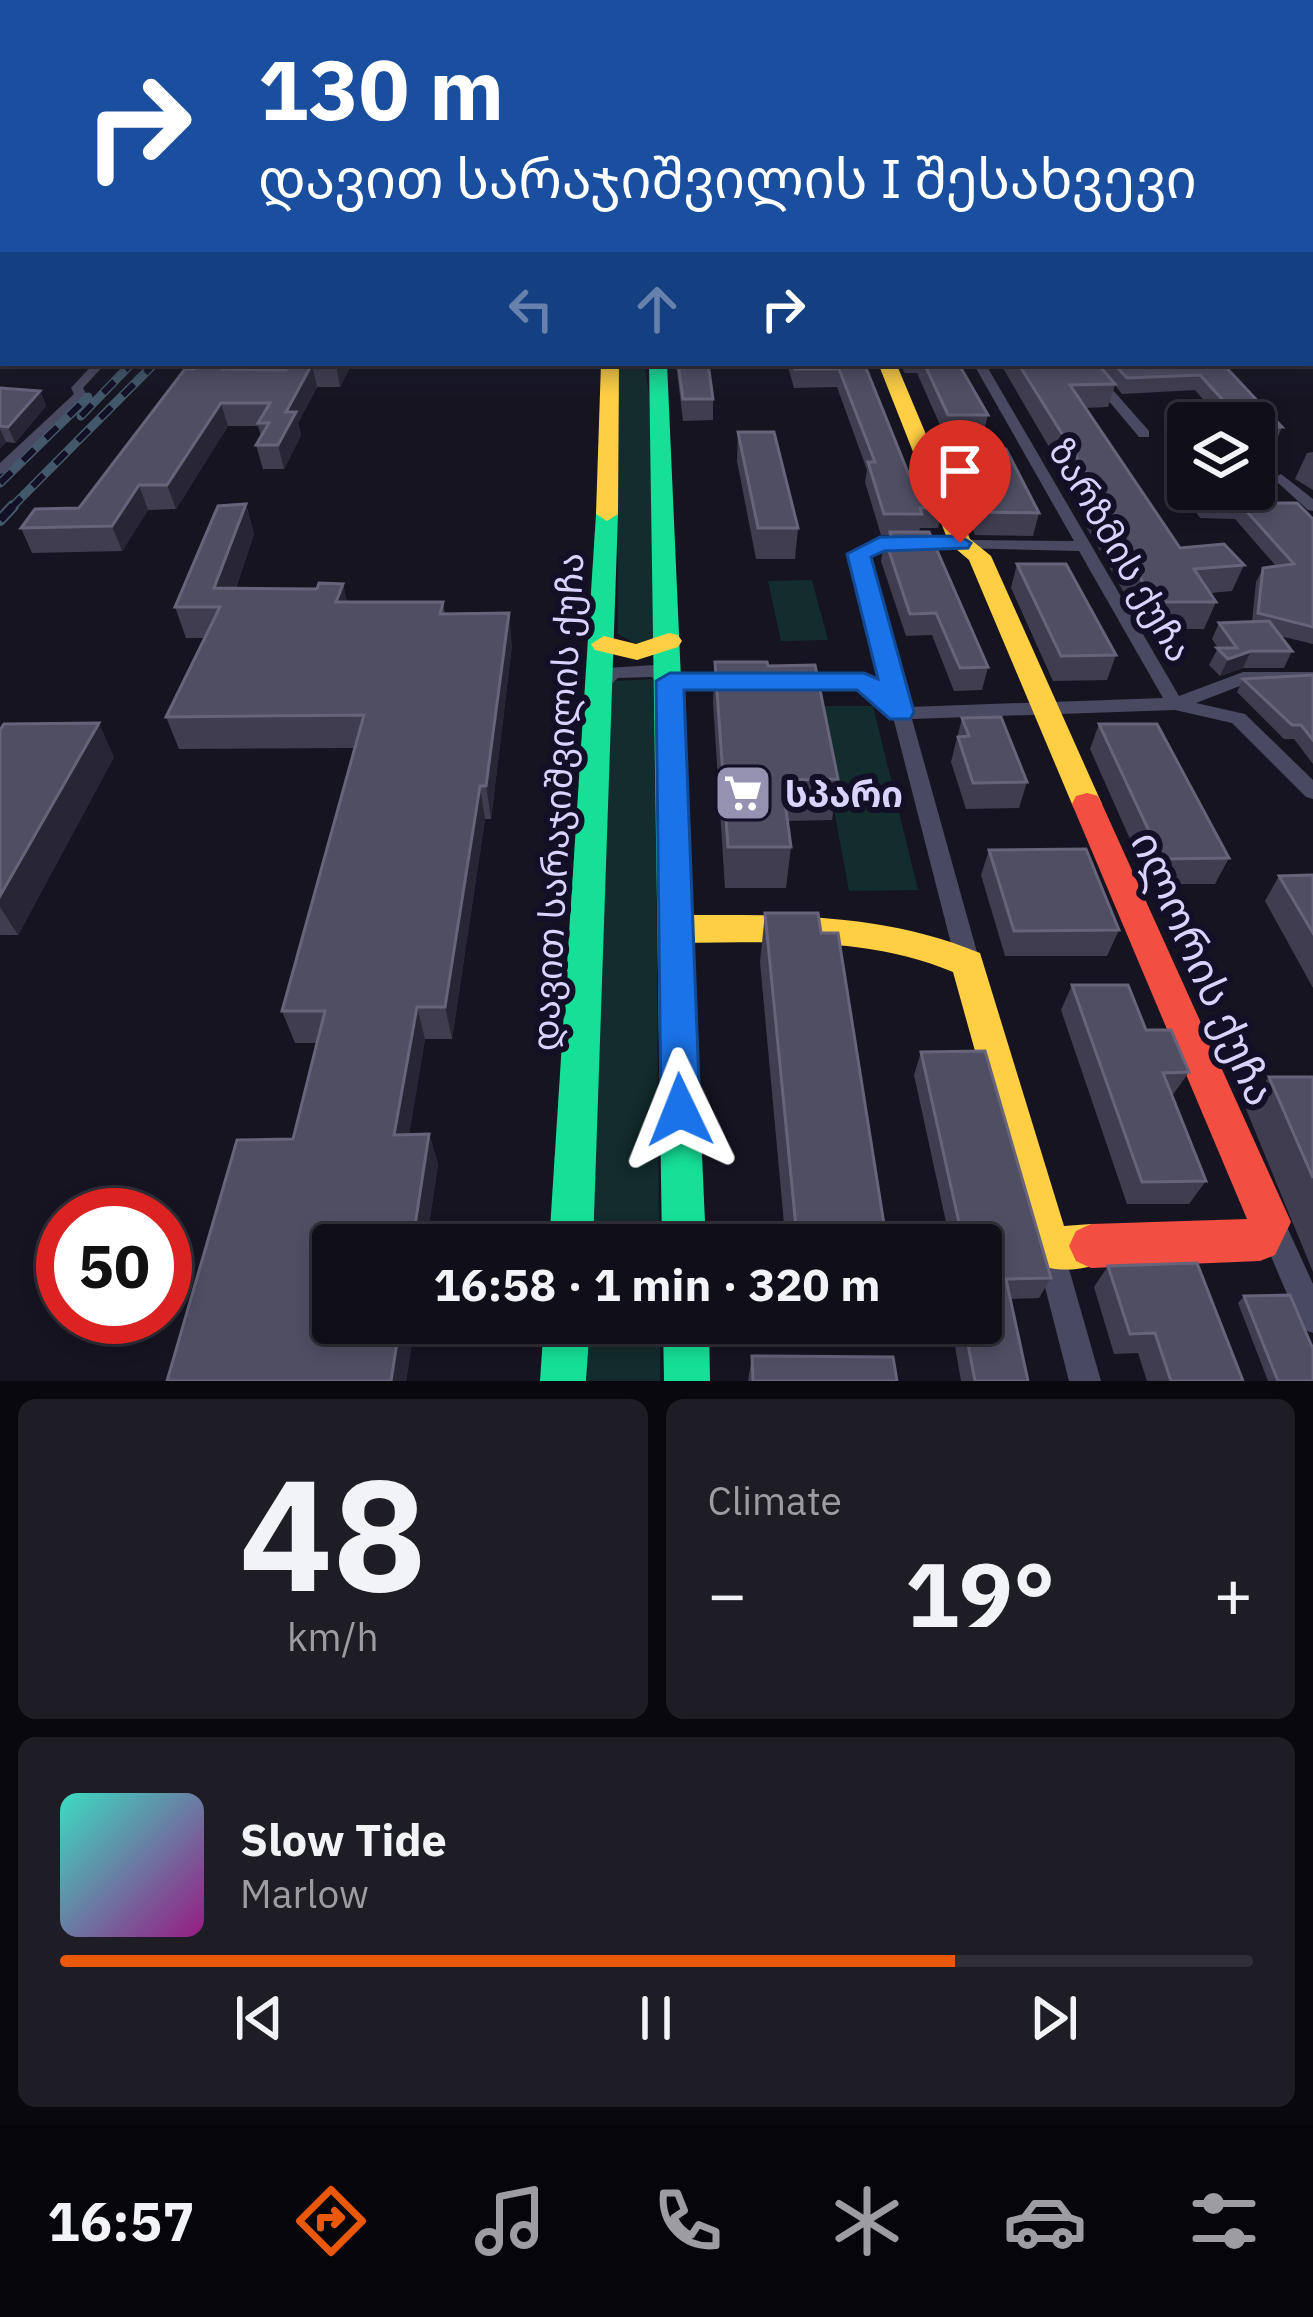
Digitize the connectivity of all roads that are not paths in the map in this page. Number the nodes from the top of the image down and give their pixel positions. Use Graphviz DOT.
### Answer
graph roads {
  1 [pos="97,366"];
  2 [pos="610,366"];
  3 [pos="658,366"];
  4 [pos="888,366"];
  5 [pos="981,366"];
  6 [pos="1086,366"];
  7 [pos="1144,434"];
  8 [pos="0,470"];
  9 [pos="1281,478"];
  10 [pos="1313,507"];
  11 [pos="962,544"];
  12 [pos="1084,546"];
  13 [pos="669,641"];
  14 [pos="604,644"];
  15 [pos="1313,678"];
  16 [pos="670,681"];
  17 [pos="755,681"];
  18 [pos="776,681"];
  19 [pos="602,683"];
  20 [pos="1175,704"];
  21 [pos="1045,709"];
  22 [pos="900,712"];
  23 [pos="1313,793"];
  24 [pos="676,929"];
  25 [pos="968,963"];
  26 [pos="1270,1222"];
  27 [pos="572,1224"];
  28 [pos="683,1224"];
  29 [pos="1049,1248"];
  30 [pos="1313,1318"];
  31 [pos="565,1344"];
  32 [pos="686,1344"];
  33 [pos="563,1381"];
  34 [pos="687,1381"];
  35 [pos="1085,1381"];
  1 -- 8 [label="street"];
  2 -- 14 [label="main road, დავით სარაჯიშვილის ქუჩა"];
  3 -- 13 [label="main road"];
  4 -- 11 [label="main road, ილორის ქუჩა"];
  5 -- 12 [label="street, ზარზმის ქუჩა"];
  6 -- 7 [label="street"];
  9 -- 10 [label="street"];
  11 -- 12 [label="street"];
  11 -- 21 [label="main road, ილორის ქუჩა"];
  11 -- 22 [label="street"];
  12 -- 20 [label="street, ზარზმის ქუჩა"];
  13 -- 14 [label="main road"];
  13 -- 16 [label="main road"];
  14 -- 19 [label="main road, დავით სარაჯიშვილის ქუჩა"];
  15 -- 20 [label="street"];
  16 -- 17 [label="street"];
  16 -- 19 [label="street"];
  16 -- 24 [label="main road"];
  18 -- 22 [label="street"];
  19 -- 27 [label="main road, დავით სარაჯიშვილის ქუჩა"];
  20 -- 21 [label="street"];
  20 -- 23 [label="street"];
  21 -- 22 [label="street"];
  21 -- 26 [label="main road, ილორის ქუჩა"];
  22 -- 25 [label="street"];
  24 -- 25 [label="main road"];
  24 -- 28 [label="main road"];
  25 -- 29 [label="main road"];
  26 -- 29 [label="main road"];
  26 -- 30 [label="street"];
  29 -- 35 [label="street"];
  31 -- 33 [label="main road"];
  32 -- 34 [label="main road"];
}
